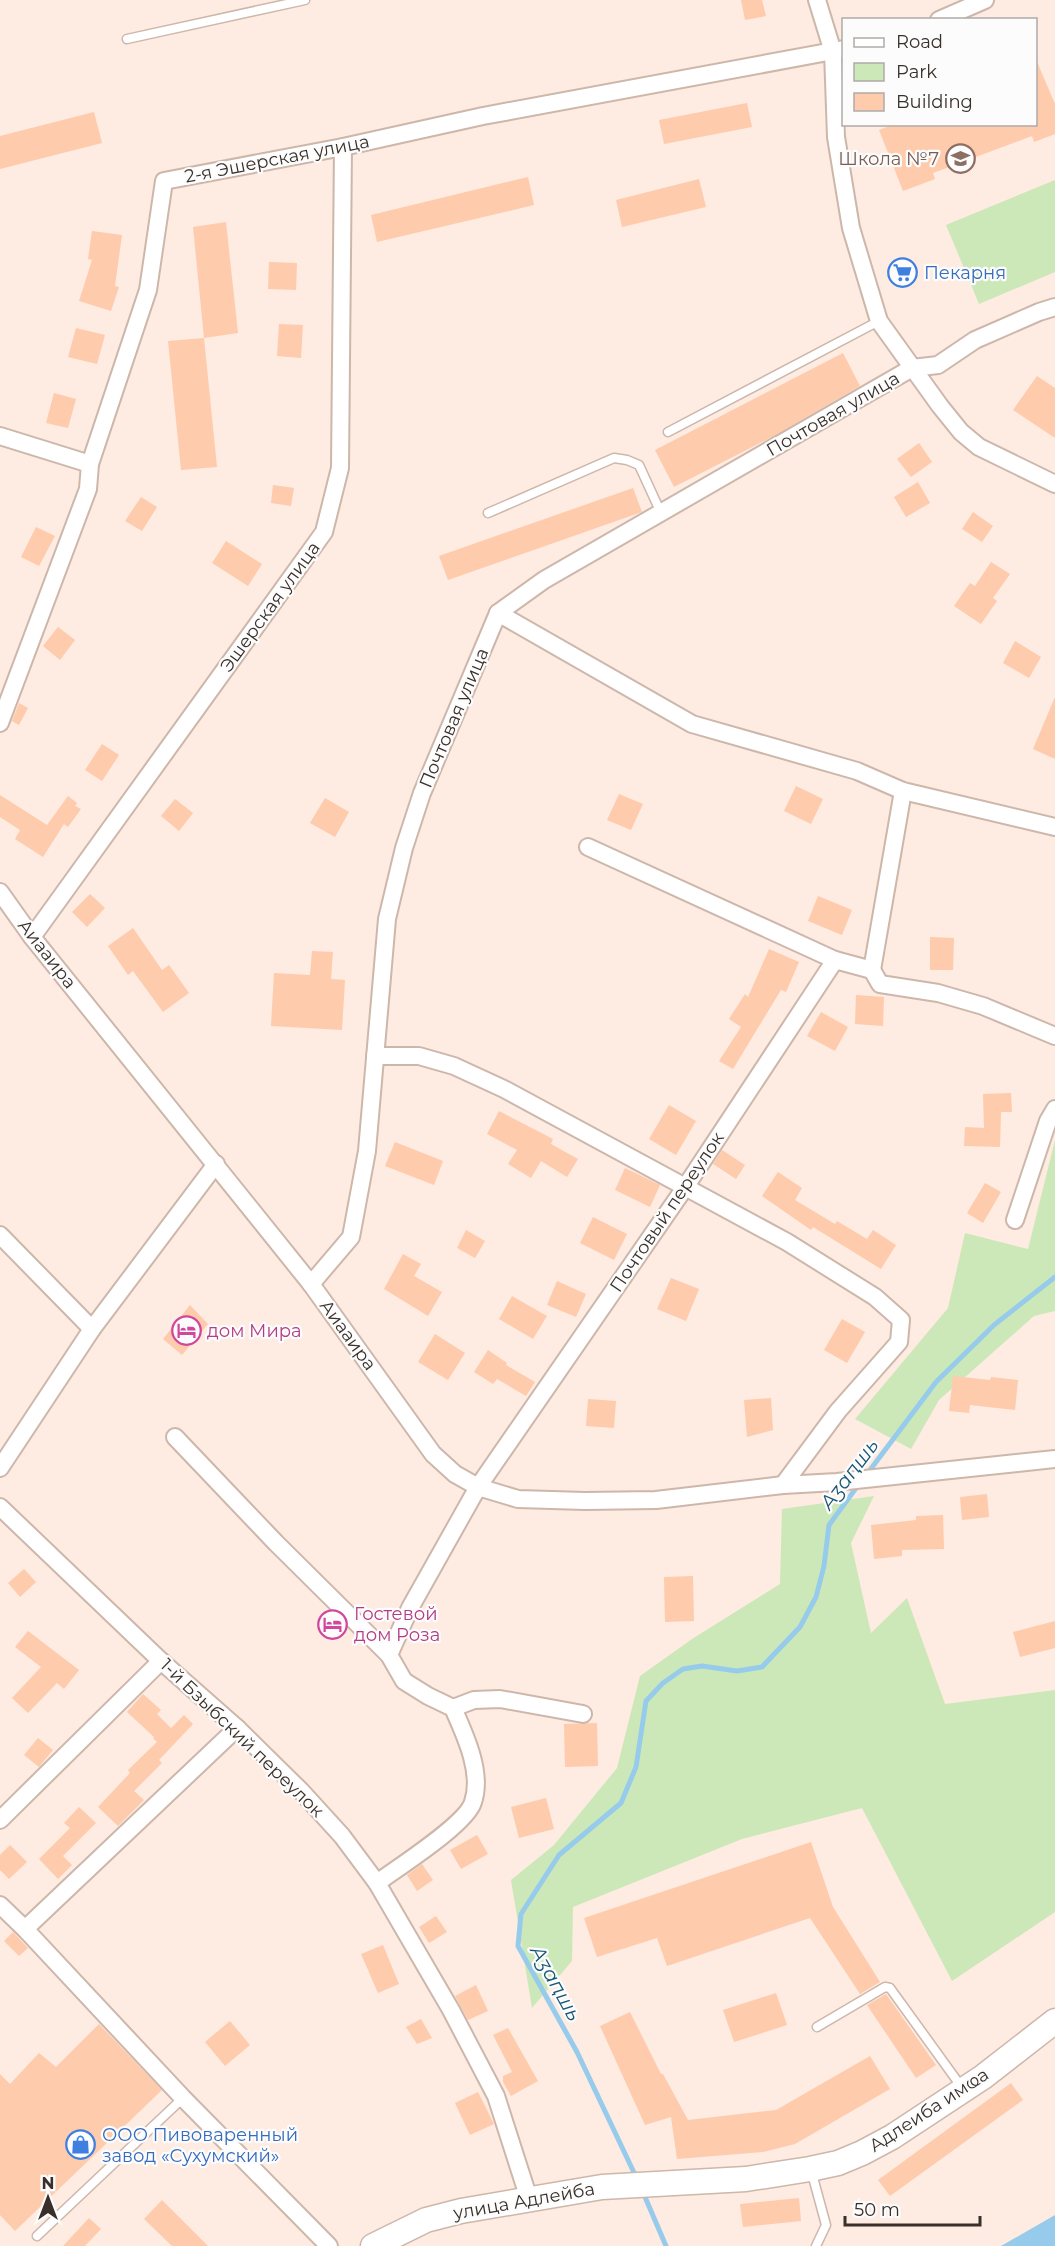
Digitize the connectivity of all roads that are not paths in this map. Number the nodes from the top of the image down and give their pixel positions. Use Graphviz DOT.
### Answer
graph roads {
  1 [pos="305,0"];
  2 [pos="817,0"];
  3 [pos="986,0"];
  4 [pos="944,18"];
  5 [pos="127,39"];
  6 [pos="838,50"];
  7 [pos="344,147"];
  8 [pos="1055,307"];
  9 [pos="879,321"];
  10 [pos="912,368"];
  11 [pos="668,432"];
  12 [pos="0,436"];
  13 [pos="90,464"];
  14 [pos="1055,484"];
  15 [pos="488,513"];
  16 [pos="661,513"];
  17 [pos="498,613"];
  18 [pos="0,723"];
  19 [pos="903,791"];
  20 [pos="1055,827"];
  21 [pos="588,847"];
  22 [pos="0,892"];
  23 [pos="32,937"];
  24 [pos="835,960"];
  25 [pos="872,970"];
  26 [pos="1055,1036"];
  27 [pos="375,1056"];
  28 [pos="1055,1109"];
  29 [pos="1048,1141"];
  30 [pos="216,1164"];
  31 [pos="686,1186"];
  32 [pos="1015,1220"];
  33 [pos="0,1235"];
  34 [pos="311,1284"];
  35 [pos="92,1329"];
  36 [pos="175,1437"];
  37 [pos="1055,1459"];
  38 [pos="0,1468"];
  39 [pos="783,1485"];
  40 [pos="478,1487"];
  41 [pos="0,1507"];
  42 [pos="389,1655"];
  43 [pos="161,1661"];
  44 [pos="453,1708"];
  45 [pos="583,1714"];
  46 [pos="237,1728"];
  47 [pos="0,1820"];
  48 [pos="377,1882"];
  49 [pos="0,1905"];
  50 [pos="25,1929"];
  51 [pos="1055,2021"];
  52 [pos="817,2027"];
  53 [pos="963,2090"];
  54 [pos="183,2098"];
  55 [pos="810,2169"];
  56 [pos="682,2182"];
  57 [pos="529,2199"];
  58 [pos="37,2236"];
  59 [pos="329,2246"];
  60 [pos="373,2246"];
  61 [pos="816,2246"];
  1 -- 5 [label="lane"];
  2 -- 6 [label="street"];
  3 -- 4 [label="street"];
  6 -- 7 [label="street, 2-я Эшерская улица"];
  6 -- 9 [label="street"];
  7 -- 13 [label="street, 2-я Эшерская улица"];
  7 -- 23 [label="street, Эшерская улица"];
  8 -- 10 [label="street"];
  9 -- 10 [label="street"];
  9 -- 11 [label="lane"];
  10 -- 14 [label="street"];
  10 -- 16 [label="street, Почтовая улица"];
  12 -- 13 [label="street"];
  13 -- 18 [label="street, 2-я Эшерская улица"];
  15 -- 16 [label="lane"];
  16 -- 17 [label="street, Почтовая улица"];
  17 -- 19 [label="street"];
  17 -- 27 [label="street, Почтовая улица"];
  19 -- 20 [label="street"];
  19 -- 25 [label="street"];
  21 -- 24 [label="street"];
  22 -- 23 [label="street, Аиааира"];
  23 -- 30 [label="street, Аиааира"];
  24 -- 25 [label="street"];
  24 -- 31 [label="street, Почтовый переулок"];
  25 -- 26 [label="street"];
  27 -- 31 [label="street"];
  27 -- 34 [label="street, Почтовая улица"];
  28 -- 29 [label="street"];
  29 -- 32 [label="street"];
  30 -- 34 [label="street, Аиааира"];
  30 -- 35 [label="street"];
  31 -- 39 [label="street"];
  31 -- 40 [label="street, Почтовый переулок"];
  33 -- 35 [label="street"];
  34 -- 40 [label="street, Аиааира"];
  35 -- 38 [label="street"];
  36 -- 42 [label="street"];
  37 -- 39 [label="street, Аиааира"];
  39 -- 40 [label="street, Аиааира"];
  40 -- 42 [label="street, Почтовый переулок"];
  41 -- 43 [label="street, 1-й Бзыбский переулок"];
  42 -- 44 [label="street"];
  43 -- 46 [label="street, 1-й Бзыбский переулок"];
  43 -- 47 [label="street"];
  44 -- 45 [label="street"];
  44 -- 48 [label="street"];
  46 -- 48 [label="street, 1-й Бзыбский переулок"];
  46 -- 50 [label="street"];
  48 -- 57 [label="street, 1-й Бзыбский переулок"];
  49 -- 50 [label="street"];
  50 -- 54 [label="street"];
  51 -- 53 [label="main road, Адлеиба имҩа"];
  52 -- 53 [label="lane"];
  53 -- 55 [label="main road, Адлеиба имҩа"];
  54 -- 58 [label="lane"];
  54 -- 59 [label="street"];
  55 -- 56 [label="main road, Адлеиба имҩа"];
  55 -- 61 [label="lane"];
  56 -- 57 [label="main road, улица Адлейба"];
  57 -- 60 [label="main road, улица Адлейба"];
}
